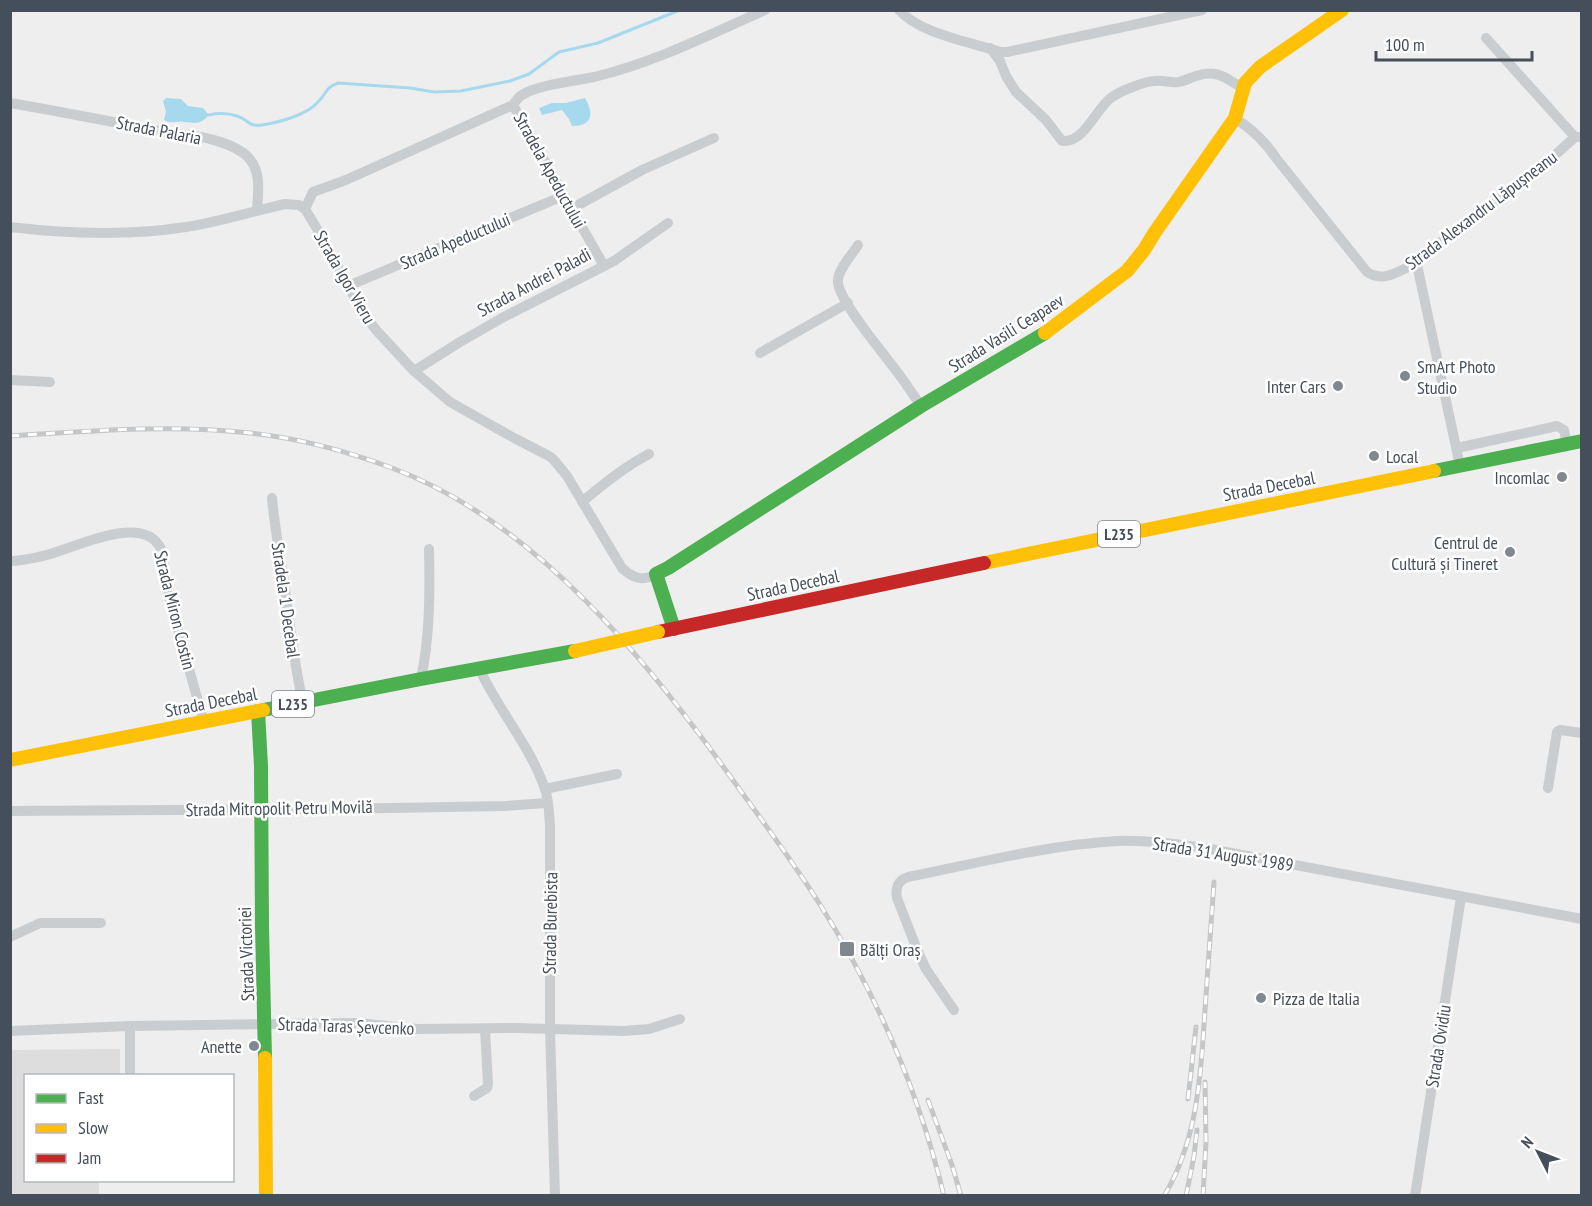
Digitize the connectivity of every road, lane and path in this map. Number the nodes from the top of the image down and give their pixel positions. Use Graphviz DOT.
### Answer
graph roads {
  1 [pos="765,10"];
  2 [pos="1202,10"];
  3 [pos="1338,12"];
  4 [pos="903,14"];
  5 [pos="1486,38"];
  6 [pos="990,48"];
  7 [pos="1243,88"];
  8 [pos="10,102"];
  9 [pos="513,105"];
  10 [pos="1235,118"];
  11 [pos="1578,137"];
  12 [pos="714,138"];
  13 [pos="563,196"];
  14 [pos="305,208"];
  15 [pos="571,209"];
  16 [pos="257,210"];
  17 [pos="668,223"];
  18 [pos="10,227"];
  19 [pos="858,245"];
  20 [pos="1416,260"];
  21 [pos="604,266"];
  22 [pos="348,286"];
  23 [pos="848,303"];
  24 [pos="760,353"];
  25 [pos="414,370"];
  26 [pos="10,380"];
  27 [pos="50,382"];
  28 [pos="921,406"];
  29 [pos="1581,441"];
  30 [pos="1567,444"];
  31 [pos="1457,448"];
  32 [pos="649,454"];
  33 [pos="1460,466"];
  34 [pos="272,498"];
  35 [pos="582,502"];
  36 [pos="429,549"];
  37 [pos="10,561"];
  38 [pos="656,574"];
  39 [pos="674,629"];
  40 [pos="479,668"];
  41 [pos="421,679"];
  42 [pos="303,702"];
  43 [pos="258,711"];
  44 [pos="204,722"];
  45 [pos="1581,733"];
  46 [pos="10,760"];
  47 [pos="617,774"];
  48 [pos="1548,788"];
  49 [pos="545,789"];
  50 [pos="547,803"];
  51 [pos="262,808"];
  52 [pos="10,811"];
  53 [pos="1461,897"];
  54 [pos="1581,919"];
  55 [pos="101,923"];
  56 [pos="10,937"];
  57 [pos="954,1010"];
  58 [pos="680,1019"];
  59 [pos="266,1024"];
  60 [pos="130,1026"];
  61 [pos="485,1029"];
  62 [pos="550,1029"];
  63 [pos="10,1031"];
  64 [pos="130,1074"];
  65 [pos="474,1096"];
  66 [pos="266,1196"];
  67 [pos="555,1196"];
  68 [pos="1415,1196"];
  1 -- 9 [label="street"];
  2 -- 6 [label="street"];
  3 -- 7 [label="main road, Strada Vasili Ceapaev"];
  4 -- 6 [label="street"];
  5 -- 11 [label="street"];
  6 -- 7 [label="street"];
  7 -- 10 [label="main road, Strada Vasili Ceapaev"];
  8 -- 16 [label="street, Strada Palaria"];
  9 -- 13 [label="street, Stradela Apeductului"];
  9 -- 14 [label="street"];
  10 -- 20 [label="street, Strada Alexandru Lăpușneanu"];
  10 -- 28 [label="main road, Strada Vasili Ceapaev"];
  11 -- 20 [label="street, Strada Alexandru Lăpușneanu"];
  12 -- 15 [label="street"];
  13 -- 15 [label="street, Stradela Apeductului"];
  13 -- 22 [label="street, Strada Apeductului"];
  14 -- 16 [label="street"];
  14 -- 22 [label="street, Strada Igor Vieru"];
  15 -- 21 [label="street, Stradela Apeductului"];
  16 -- 18 [label="street"];
  17 -- 21 [label="street, Strada Andrei Paladi"];
  19 -- 23 [label="street"];
  20 -- 31 [label="street"];
  21 -- 25 [label="street, Strada Andrei Paladi"];
  22 -- 25 [label="street, Strada Igor Vieru"];
  23 -- 24 [label="street"];
  23 -- 28 [label="street"];
  25 -- 35 [label="street, Strada Igor Vieru"];
  26 -- 27 [label="street"];
  28 -- 38 [label="main road, Strada Vasili Ceapaev"];
  29 -- 30 [label="main road, Strada Decebal / L235"];
  30 -- 31 [label="street"];
  30 -- 33 [label="main road, Strada Decebal / L235"];
  31 -- 33 [label="street"];
  32 -- 35 [label="street"];
  33 -- 39 [label="main road, Strada Decebal / L235"];
  34 -- 42 [label="street, Stradela 1 Decebal"];
  35 -- 38 [label="street, Strada Igor Vieru"];
  36 -- 41 [label="street"];
  37 -- 44 [label="street, Strada Miron Costin"];
  38 -- 39 [label="main road"];
  39 -- 40 [label="main road, Strada Decebal / L235, bridge"];
  40 -- 41 [label="main road, Strada Decebal / L235"];
  40 -- 49 [label="street, Strada Burebista"];
  41 -- 42 [label="main road, Strada Decebal / L235"];
  42 -- 43 [label="main road, Strada Decebal / L235"];
  43 -- 44 [label="main road, Strada Decebal / L235"];
  43 -- 51 [label="main road, Strada Victoriei"];
  44 -- 46 [label="main road, Strada Decebal / L235"];
  45 -- 48 [label="street"];
  47 -- 49 [label="street"];
  49 -- 50 [label="street, Strada Burebista"];
  50 -- 51 [label="street, Strada Mitropolit Petru Movilă"];
  50 -- 62 [label="street, Strada Burebista"];
  51 -- 52 [label="street, Strada Mitropolit Petru Movilă"];
  51 -- 59 [label="main road, Strada Victoriei"];
  53 -- 54 [label="street, Strada 31 August 1989"];
  53 -- 57 [label="street, Strada 31 August 1989"];
  53 -- 68 [label="street, Strada Ovidiu"];
  55 -- 56 [label="street"];
  58 -- 62 [label="street, Strada Taras Șevcenko"];
  59 -- 60 [label="street, Strada Taras Șevcenko"];
  59 -- 61 [label="street, Strada Taras Șevcenko"];
  59 -- 66 [label="main road, Strada Victoriei"];
  60 -- 63 [label="street, Strada Taras Șevcenko"];
  60 -- 64 [label="street"];
  61 -- 62 [label="street, Strada Taras Șevcenko"];
  61 -- 65 [label="street"];
  62 -- 67 [label="street, Strada Burebista"];
}
